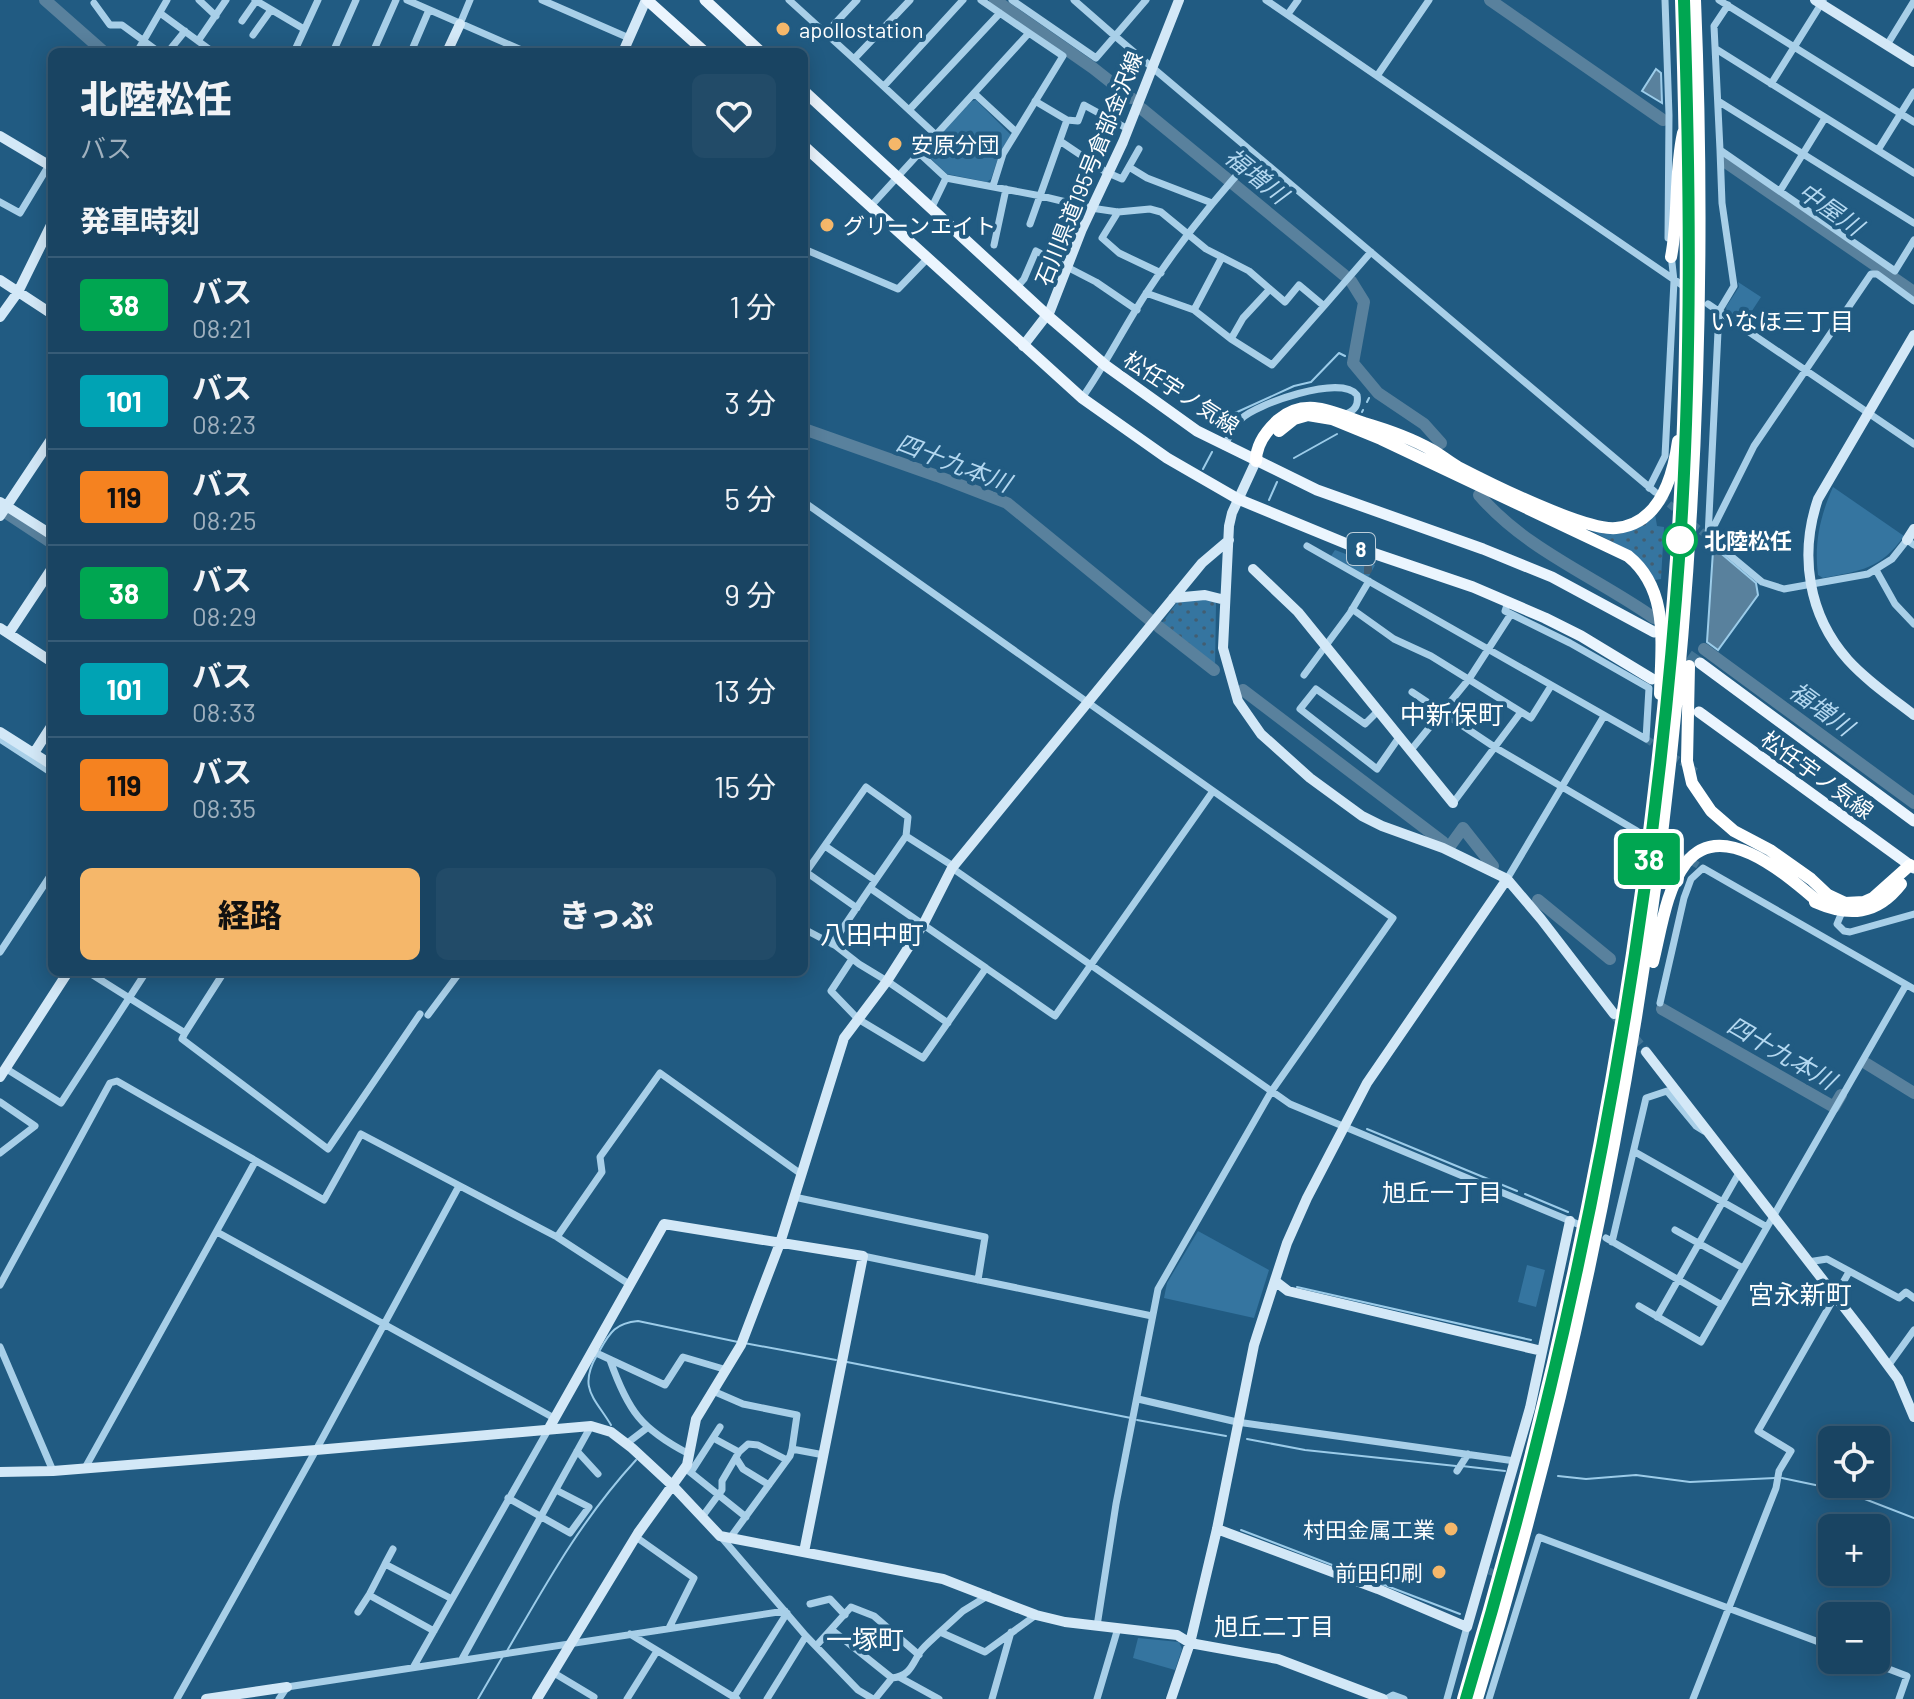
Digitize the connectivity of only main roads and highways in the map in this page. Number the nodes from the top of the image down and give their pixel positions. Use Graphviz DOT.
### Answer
graph roads {
  1 [pos="646,0"];
  2 [pos="705,0"];
  3 [pos="1684,0"];
  4 [pos="1695,0"];
  5 [pos="700,48"];
  6 [pos="757,48"];
  7 [pos="808,95"];
  8 [pos="1688,108"];
  9 [pos="808,150"];
  10 [pos="1690,250"];
  11 [pos="1671,257"];
  12 [pos="1361,427"];
  13 [pos="1256,461"];
  14 [pos="1453,470"];
  15 [pos="1689,567"];
  16 [pos="1654,632"];
  17 [pos="1700,663"];
  18 [pos="1652,679"];
  19 [pos="1699,712"];
  20 [pos="1655,813"];
  21 [pos="1914,821"];
  22 [pos="1748,846"];
  23 [pos="1913,864"];
  24 [pos="1825,900"];
  25 [pos="1625,1094"];
  26 [pos="1466,1699"];
  27 [pos="1477,1699"];
  1 -- 5 [label="main road"];
  2 -- 6 [label="main road"];
  3 -- 8 [label="highway"];
  4 -- 15 [label="highway"];
  7 -- 13 [label="main road, 松任宇ノ気線 / 8"];
  8 -- 10 [label="highway"];
  8 -- 11 [label="highway"];
  9 -- 18 [label="main road, 8"];
  10 -- 14 [label="highway"];
  10 -- 20 [label="highway"];
  12 -- 13 [label="highway"];
  12 -- 13 [label="highway"];
  12 -- 14 [label="highway"];
  13 -- 16 [label="main road, 松任宇ノ気線 / 8"];
  14 -- 20 [label="highway"];
  15 -- 22 [label="highway"];
  15 -- 25 [label="highway"];
  17 -- 21 [label="main road, 松任宇ノ気線"];
  19 -- 23 [label="main road, 松任宇ノ気線"];
  20 -- 26 [label="highway"];
  22 -- 24 [label="highway"];
  22 -- 24 [label="highway"];
  22 -- 25 [label="highway"];
  23 -- 24 [label="highway"];
  23 -- 24 [label="highway"];
  25 -- 27 [label="highway"];
}
